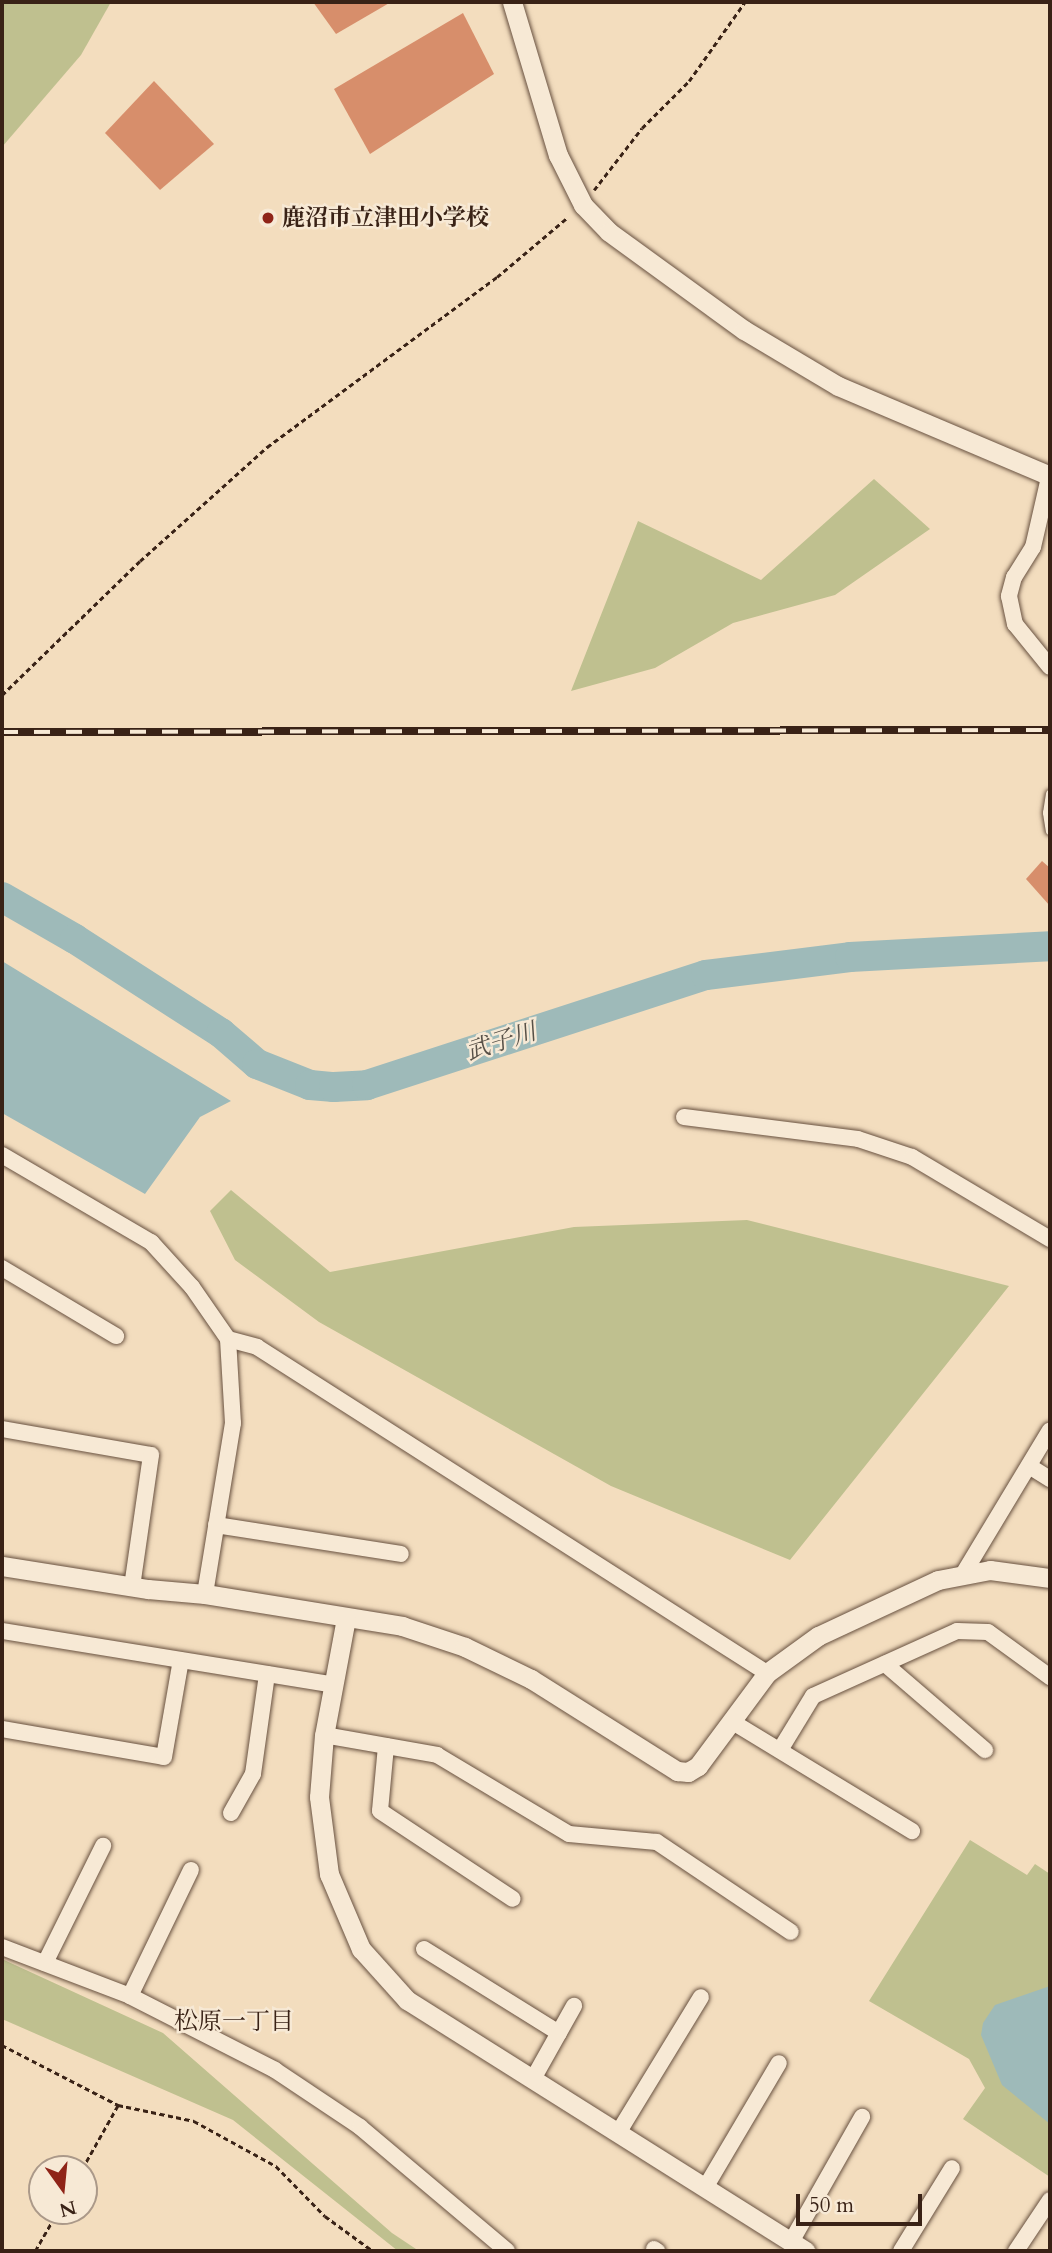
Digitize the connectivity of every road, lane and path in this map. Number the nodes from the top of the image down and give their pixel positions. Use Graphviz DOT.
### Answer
graph roads {
  1 [pos="512,2"];
  2 [pos="745,2"];
  3 [pos="583,205"];
  4 [pos="1050,474"];
  5 [pos="1050,667"];
  6 [pos="2,695"];
  7 [pos="1050,794"];
  8 [pos="1050,831"];
  9 [pos="684,1117"];
  10 [pos="2,1155"];
  11 [pos="1050,1238"];
  12 [pos="2,1268"];
  13 [pos="116,1336"];
  14 [pos="228,1339"];
  15 [pos="2,1429"];
  16 [pos="1050,1430"];
  17 [pos="1029,1466"];
  18 [pos="1050,1479"];
  19 [pos="216,1525"];
  20 [pos="401,1554"];
  21 [pos="2,1566"];
  22 [pos="962,1576"];
  23 [pos="1050,1578"];
  24 [pos="132,1587"];
  25 [pos="205,1594"];
  26 [pos="346,1618"];
  27 [pos="2,1631"];
  28 [pos="181,1660"];
  29 [pos="886,1664"];
  30 [pos="767,1673"];
  31 [pos="267,1674"];
  32 [pos="1050,1677"];
  33 [pos="334,1685"];
  34 [pos="732,1721"];
  35 [pos="2,1729"];
  36 [pos="324,1735"];
  37 [pos="386,1746"];
  38 [pos="780,1750"];
  39 [pos="985,1750"];
  40 [pos="231,1813"];
  41 [pos="912,1831"];
  42 [pos="103,1846"];
  43 [pos="191,1870"];
  44 [pos="513,1899"];
  45 [pos="791,1932"];
  46 [pos="2,1947"];
  47 [pos="424,1949"];
  48 [pos="45,1963"];
  49 [pos="130,1996"];
  50 [pos="701,1997"];
  51 [pos="574,2006"];
  52 [pos="559,2033"];
  53 [pos="2,2045"];
  54 [pos="779,2063"];
  55 [pos="533,2079"];
  56 [pos="118,2105"];
  57 [pos="862,2117"];
  58 [pos="618,2133"];
  59 [pos="90,2155"];
  60 [pos="952,2168"];
  61 [pos="705,2188"];
  62 [pos="1050,2200"];
  63 [pos="50,2225"];
  64 [pos="798,2247"];
  65 [pos="35,2251"];
  66 [pos="373,2251"];
  67 [pos="506,2251"];
  68 [pos="901,2251"];
  69 [pos="1016,2251"];
  1 -- 3 [label="street"];
  2 -- 3 [label="path"];
  3 -- 4 [label="street"];
  3 -- 6 [label="path"];
  4 -- 5 [label="street"];
  7 -- 8 [label="lane"];
  9 -- 11 [label="street"];
  10 -- 14 [label="street"];
  12 -- 13 [label="street"];
  14 -- 19 [label="street"];
  14 -- 30 [label="street"];
  15 -- 24 [label="street"];
  16 -- 17 [label="street"];
  17 -- 18 [label="street"];
  17 -- 22 [label="street"];
  19 -- 20 [label="street"];
  19 -- 25 [label="street"];
  21 -- 24 [label="street"];
  22 -- 23 [label="street"];
  22 -- 30 [label="street"];
  24 -- 25 [label="street"];
  25 -- 26 [label="street"];
  26 -- 33 [label="street"];
  26 -- 34 [label="street"];
  27 -- 28 [label="street"];
  28 -- 31 [label="street"];
  28 -- 35 [label="street"];
  29 -- 32 [label="street"];
  29 -- 38 [label="street"];
  29 -- 39 [label="street"];
  30 -- 34 [label="street"];
  31 -- 33 [label="street"];
  31 -- 40 [label="street"];
  33 -- 36 [label="street"];
  34 -- 38 [label="street"];
  36 -- 37 [label="street"];
  36 -- 55 [label="street"];
  37 -- 44 [label="street"];
  37 -- 45 [label="street"];
  38 -- 41 [label="street"];
  42 -- 48 [label="street"];
  43 -- 49 [label="street"];
  46 -- 48 [label="street"];
  47 -- 52 [label="street"];
  48 -- 49 [label="street"];
  49 -- 67 [label="street"];
  50 -- 58 [label="street"];
  51 -- 52 [label="street"];
  52 -- 55 [label="street"];
  53 -- 56 [label="path"];
  54 -- 61 [label="street"];
  55 -- 58 [label="street"];
  56 -- 59 [label="path"];
  56 -- 66 [label="path"];
  57 -- 64 [label="street"];
  58 -- 61 [label="street"];
  60 -- 68 [label="street"];
  61 -- 64 [label="street"];
  62 -- 69 [label="street"];
  63 -- 65 [label="path"];
}
